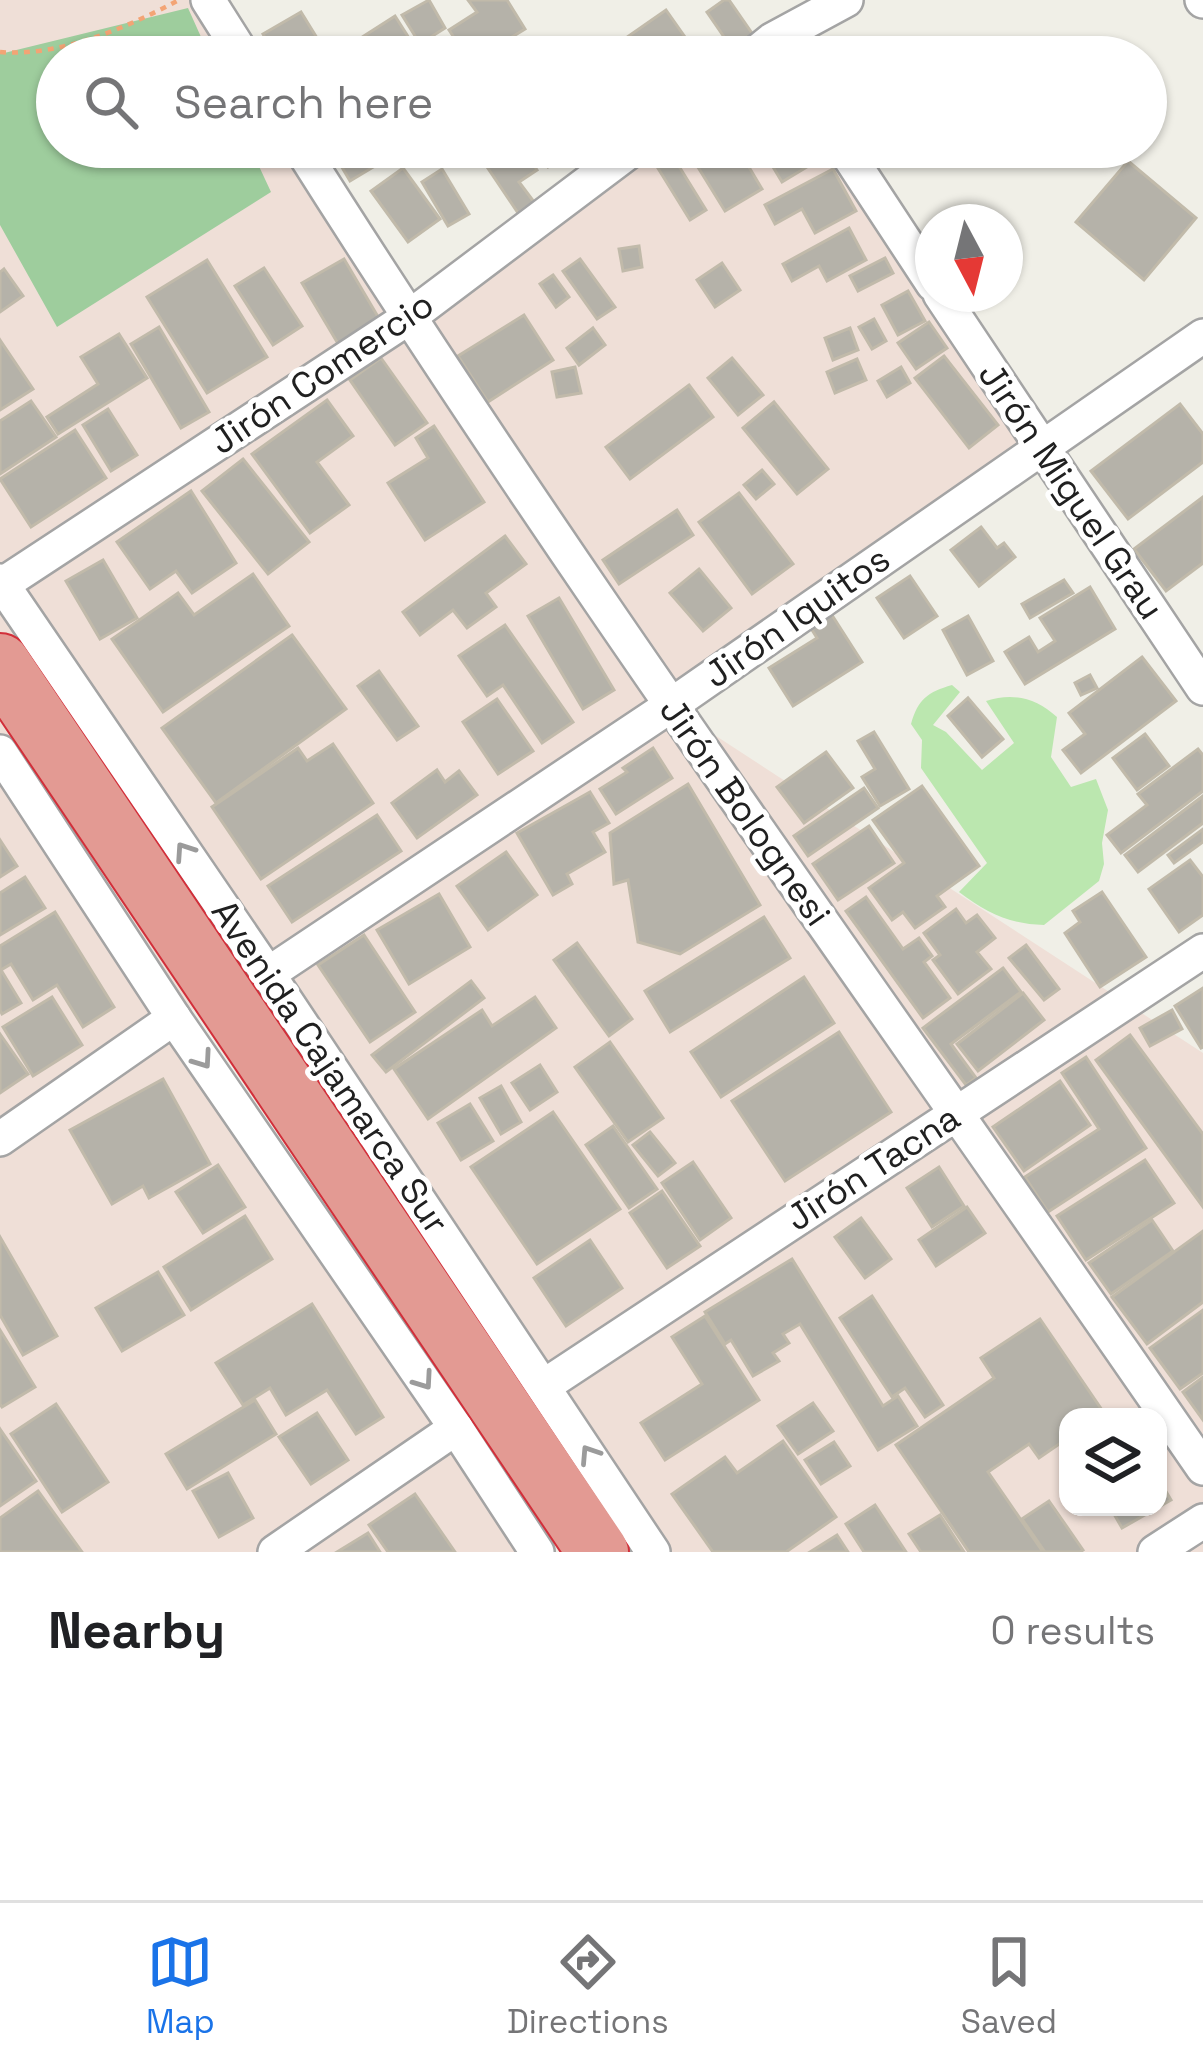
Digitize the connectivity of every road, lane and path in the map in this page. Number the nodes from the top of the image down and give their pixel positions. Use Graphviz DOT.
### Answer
graph roads {
  1 [pos="179,0"];
  2 [pos="208,0"];
  3 [pos="846,0"];
  4 [pos="93,36"];
  5 [pos="231,36"];
  6 [pos="793,36"];
  7 [pos="36,50"];
  8 [pos="0,52"];
  9 [pos="313,168"];
  10 [pos="607,168"];
  11 [pos="857,168"];
  12 [pos="915,257"];
  13 [pos="952,312"];
  14 [pos="408,318"];
  15 [pos="1203,336"];
  16 [pos="1040,446"];
  17 [pos="1,584"];
  18 [pos="0,664"];
  19 [pos="1203,688"];
  20 [pos="670,706"];
  21 [pos="0,752"];
  22 [pos="1203,952"];
  23 [pos="268,974"];
  24 [pos="174,1018"];
  25 [pos="959,1112"];
  26 [pos="0,1139"];
  27 [pos="544,1386"];
  28 [pos="457,1428"];
  29 [pos="1203,1468"];
  30 [pos="1203,1521"];
  31 [pos="275,1552"];
  32 [pos="537,1552"];
  33 [pos="598,1552"];
  34 [pos="653,1552"];
  35 [pos="1155,1552"];
  1 -- 4 [label="path"];
  2 -- 5 [label="street"];
  3 -- 6 [label="street"];
  7 -- 8 [label="path"];
  9 -- 14 [label="street, Jirón Bolognesi"];
  10 -- 14 [label="street, Jirón Comercio"];
  11 -- 12 [label="street"];
  13 -- 16 [label="street, Jirón Miguel Grau"];
  14 -- 17 [label="street, Jirón Comercio"];
  14 -- 20 [label="street, Jirón Bolognesi"];
  15 -- 16 [label="street, Jirón Iquitos"];
  16 -- 19 [label="street, Jirón Miguel Grau"];
  16 -- 20 [label="street, Jirón Iquitos"];
  23 -- 17 [label="street, Avenida Cajamarca Sur, one-way"];
  18 -- 33 [label="highway"];
  20 -- 23 [label="street, Jirón Iquitos"];
  20 -- 25 [label="street, Jirón Bolognesi"];
  21 -- 24 [label="street"];
  22 -- 25 [label="street, Jirón Tacna"];
  23 -- 27 [label="street, Avenida Cajamarca Sur"];
  24 -- 26 [label="street"];
  24 -- 28 [label="street, one-way"];
  25 -- 27 [label="street, Jirón Tacna"];
  25 -- 29 [label="street, Jirón Bolognesi"];
  34 -- 27 [label="street, Avenida Cajamarca Sur, one-way"];
  28 -- 31 [label="street"];
  28 -- 32 [label="street"];
  30 -- 35 [label="street"];
}
